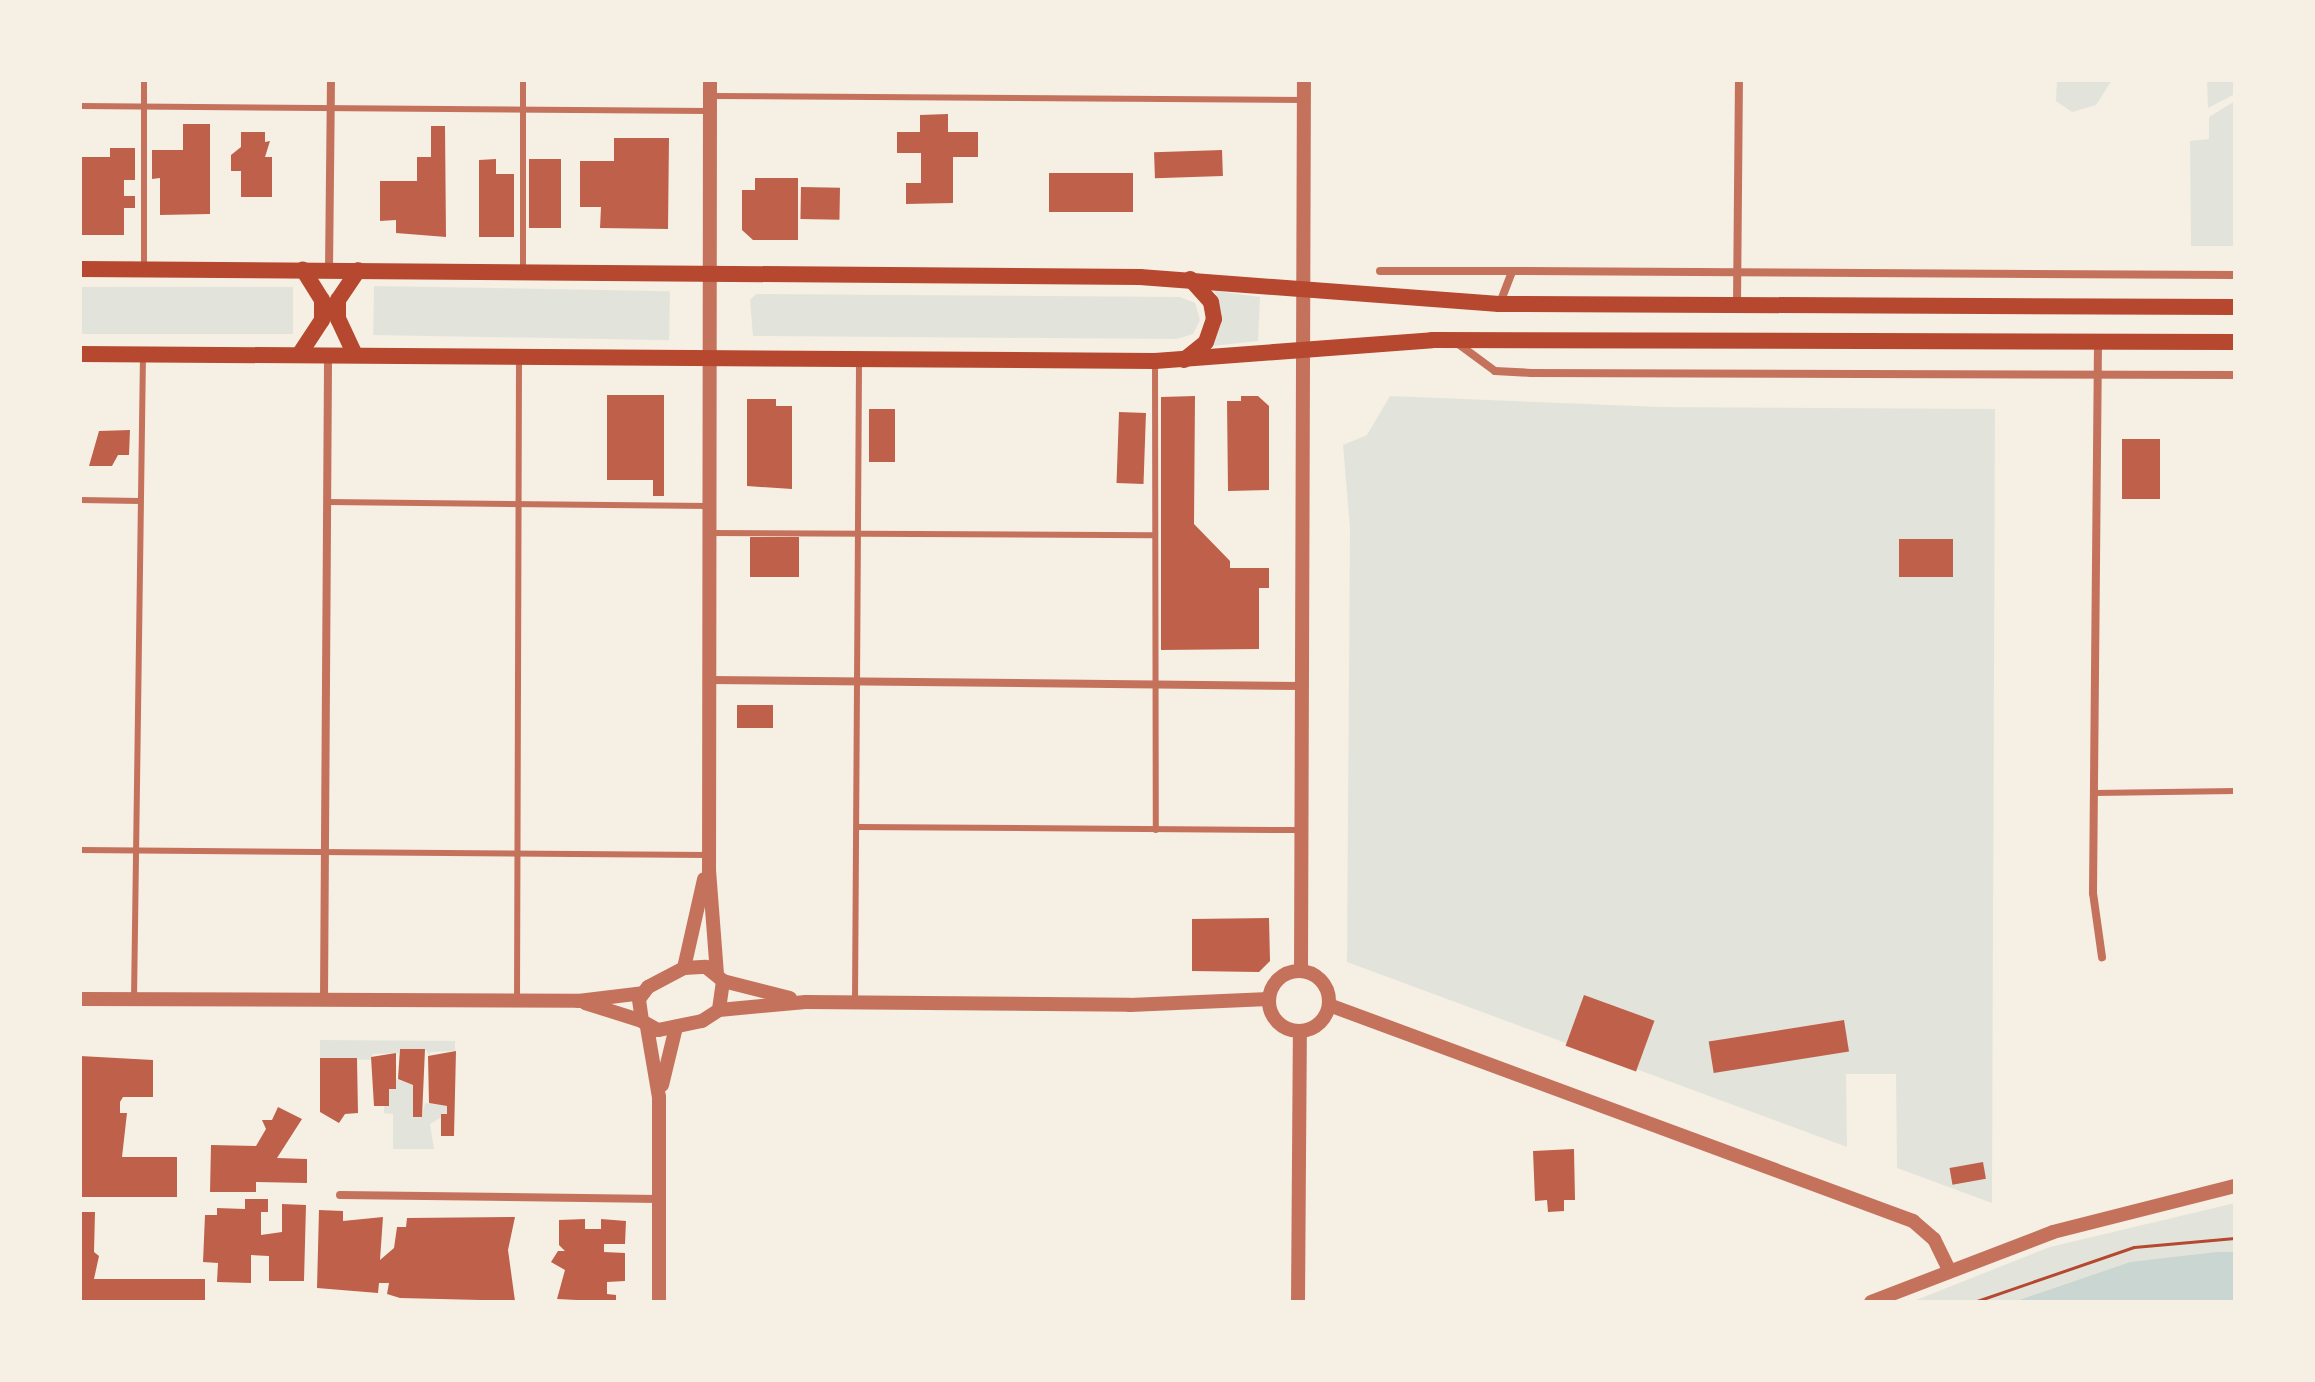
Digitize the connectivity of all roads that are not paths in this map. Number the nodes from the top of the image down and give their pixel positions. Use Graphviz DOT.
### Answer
graph roads {
  1 [pos="144,80"];
  2 [pos="331,80"];
  3 [pos="523,80"];
  4 [pos="710,80"];
  5 [pos="1304,80"];
  6 [pos="1739,80"];
  7 [pos="1304,100"];
  8 [pos="710,104"];
  9 [pos="80,106"];
  10 [pos="144,106"];
  11 [pos="331,107"];
  12 [pos="523,109"];
  13 [pos="80,269"];
  14 [pos="144,269"];
  15 [pos="303,270"];
  16 [pos="329,270"];
  17 [pos="358,270"];
  18 [pos="1380,271"];
  19 [pos="1512,271"];
  20 [pos="523,272"];
  21 [pos="1737,273"];
  22 [pos="711,275"];
  23 [pos="2235,275"];
  24 [pos="1190,279"];
  25 [pos="1303,291"];
  26 [pos="1499,304"];
  27 [pos="1737,306"];
  28 [pos="2235,307"];
  29 [pos="1453,340"];
  30 [pos="2098,341"];
  31 [pos="2235,342"];
  32 [pos="1304,350"];
  33 [pos="80,354"];
  34 [pos="143,354"];
  35 [pos="299,355"];
  36 [pos="328,355"];
  37 [pos="355,355"];
  38 [pos="519,356"];
  39 [pos="712,358"];
  40 [pos="859,360"];
  41 [pos="1184,360"];
  42 [pos="1155,361"];
  43 [pos="2099,373"];
  44 [pos="2235,375"];
  45 [pos="80,500"];
  46 [pos="140,501"];
  47 [pos="328,502"];
  48 [pos="517,505"];
  49 [pos="711,506"];
  50 [pos="857,532"];
  51 [pos="711,533"];
  52 [pos="1154,535"];
  53 [pos="711,680"];
  54 [pos="858,682"];
  55 [pos="1155,683"];
  56 [pos="1303,686"];
  57 [pos="2235,791"];
  58 [pos="2095,793"];
  59 [pos="857,827"];
  60 [pos="1156,830"];
  61 [pos="1302,830"];
  62 [pos="80,850"];
  63 [pos="138,850"];
  64 [pos="325,852"];
  65 [pos="518,855"];
  66 [pos="709,855"];
  67 [pos="2102,957"];
  68 [pos="684,968"];
  69 [pos="1301,970"];
  70 [pos="720,977"];
  71 [pos="643,993"];
  72 [pos="80,999"];
  73 [pos="134,999"];
  74 [pos="1269,999"];
  75 [pos="324,1000"];
  76 [pos="517,1001"];
  77 [pos="578,1001"];
  78 [pos="806,1002"];
  79 [pos="855,1002"];
  80 [pos="1329,1005"];
  81 [pos="719,1010"];
  82 [pos="644,1024"];
  83 [pos="676,1027"];
  84 [pos="1300,1031"];
  85 [pos="659,1097"];
  86 [pos="2235,1186"];
  87 [pos="340,1195"];
  88 [pos="659,1199"];
  89 [pos="1949,1270"];
  90 [pos="659,1302"];
  91 [pos="1298,1302"];
  92 [pos="1871,1302"];
  1 -- 10 [label="lane"];
  2 -- 11 [label="street"];
  3 -- 12 [label="lane"];
  4 -- 8 [label="street"];
  5 -- 7 [label="street"];
  6 -- 21 [label="street"];
  7 -- 8 [label="lane"];
  7 -- 25 [label="street"];
  8 -- 12 [label="lane"];
  8 -- 22 [label="street"];
  9 -- 10 [label="lane"];
  10 -- 11 [label="lane"];
  10 -- 14 [label="lane"];
  11 -- 12 [label="lane"];
  11 -- 16 [label="street"];
  12 -- 20 [label="lane"];
  13 -- 14 [label="main road"];
  14 -- 15 [label="main road"];
  15 -- 16 [label="main road"];
  15 -- 35 [label="main road"];
  16 -- 17 [label="main road"];
  17 -- 20 [label="main road"];
  17 -- 37 [label="main road"];
  18 -- 19 [label="street"];
  19 -- 21 [label="street"];
  19 -- 26 [label="street"];
  20 -- 22 [label="main road"];
  21 -- 23 [label="street"];
  21 -- 27 [label="street"];
  22 -- 24 [label="main road"];
  22 -- 39 [label="street"];
  24 -- 25 [label="main road"];
  24 -- 41 [label="main road"];
  25 -- 26 [label="main road"];
  25 -- 32 [label="street"];
  26 -- 27 [label="main road"];
  27 -- 28 [label="main road"];
  29 -- 30 [label="main road"];
  29 -- 32 [label="main road"];
  29 -- 43 [label="street"];
  30 -- 31 [label="main road"];
  30 -- 43 [label="street"];
  32 -- 41 [label="main road"];
  32 -- 56 [label="street"];
  33 -- 34 [label="main road"];
  34 -- 35 [label="main road"];
  34 -- 46 [label="lane"];
  35 -- 36 [label="main road"];
  36 -- 37 [label="main road"];
  36 -- 47 [label="street"];
  37 -- 38 [label="main road"];
  38 -- 39 [label="main road"];
  38 -- 48 [label="lane"];
  39 -- 40 [label="main road"];
  39 -- 49 [label="street"];
  40 -- 42 [label="main road"];
  40 -- 50 [label="lane"];
  41 -- 42 [label="main road"];
  42 -- 52 [label="lane"];
  43 -- 44 [label="street"];
  43 -- 58 [label="street"];
  45 -- 46 [label="lane"];
  46 -- 63 [label="lane"];
  47 -- 48 [label="lane"];
  47 -- 64 [label="street"];
  48 -- 49 [label="lane"];
  48 -- 65 [label="lane"];
  49 -- 51 [label="street"];
  50 -- 51 [label="lane"];
  50 -- 52 [label="lane"];
  50 -- 54 [label="lane"];
  51 -- 53 [label="street"];
  52 -- 55 [label="lane"];
  53 -- 54 [label="street"];
  53 -- 66 [label="street"];
  54 -- 55 [label="street"];
  54 -- 59 [label="lane"];
  55 -- 56 [label="street"];
  55 -- 60 [label="lane"];
  56 -- 61 [label="street"];
  57 -- 58 [label="lane"];
  58 -- 67 [label="street"];
  59 -- 60 [label="lane"];
  59 -- 79 [label="lane"];
  60 -- 61 [label="lane"];
  61 -- 69 [label="street"];
  62 -- 63 [label="lane"];
  63 -- 64 [label="lane"];
  63 -- 73 [label="lane"];
  64 -- 65 [label="lane"];
  64 -- 75 [label="street"];
  65 -- 66 [label="lane"];
  65 -- 76 [label="lane"];
  66 -- 68 [label="street"];
  66 -- 70 [label="street"];
  68 -- 70 [label="street"];
  68 -- 71 [label="street"];
  69 -- 74 [label="street"];
  69 -- 80 [label="street"];
  70 -- 78 [label="street"];
  70 -- 81 [label="street"];
  71 -- 77 [label="street"];
  71 -- 82 [label="street"];
  72 -- 73 [label="street"];
  73 -- 75 [label="street"];
  74 -- 79 [label="street"];
  74 -- 84 [label="street"];
  75 -- 76 [label="street"];
  76 -- 77 [label="street"];
  77 -- 82 [label="street"];
  78 -- 79 [label="street"];
  78 -- 81 [label="street"];
  80 -- 84 [label="street"];
  80 -- 89 [label="street"];
  81 -- 83 [label="street"];
  82 -- 83 [label="street"];
  82 -- 85 [label="street"];
  83 -- 85 [label="street"];
  84 -- 91 [label="street"];
  85 -- 88 [label="street"];
  86 -- 89 [label="street"];
  87 -- 88 [label="street"];
  88 -- 90 [label="street"];
  89 -- 92 [label="street"];
}
